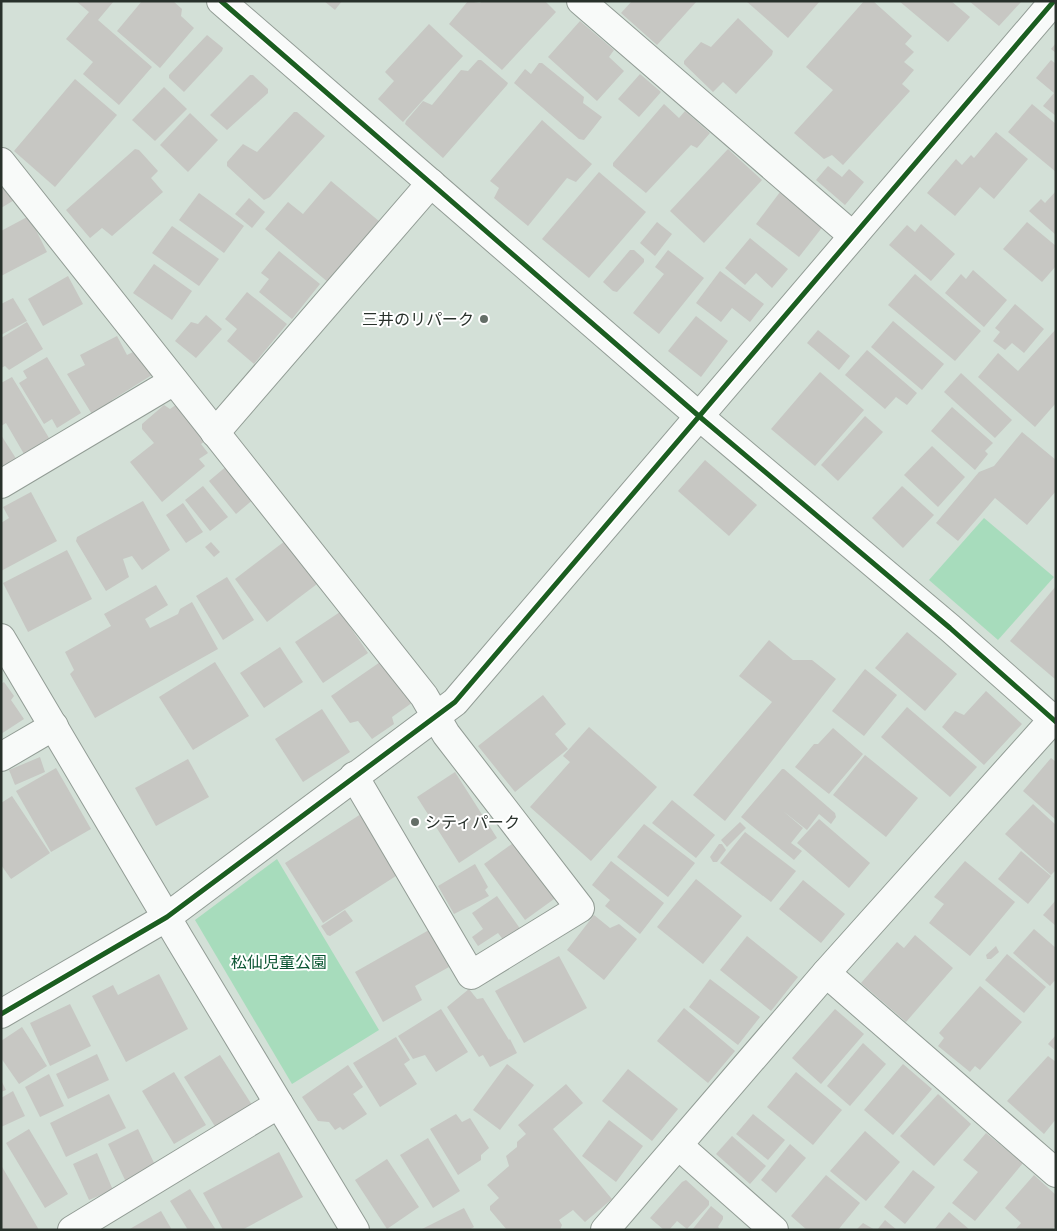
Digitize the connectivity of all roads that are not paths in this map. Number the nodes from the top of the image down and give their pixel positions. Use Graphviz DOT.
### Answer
graph roads {
  1 [pos="581,1"];
  2 [pos="1054,1"];
  3 [pos="230,4"];
  4 [pos="1,162"];
  5 [pos="431,183"];
  6 [pos="853,236"];
  7 [pos="174,381"];
  8 [pos="700,417"];
  9 [pos="216,433"];
  10 [pos="1,484"];
  11 [pos="1,638"];
  12 [pos="437,716"];
  13 [pos="1055,719"];
  14 [pos="54,726"];
  15 [pos="1,757"];
  16 [pos="354,776"];
  17 [pos="167,918"];
  18 [pos="826,973"];
  19 [pos="1,1014"];
  20 [pos="279,1104"];
  21 [pos="678,1146"];
  22 [pos="1056,1173"];
  23 [pos="72,1230"];
  24 [pos="355,1230"];
  25 [pos="605,1230"];
  26 [pos="774,1230"];
  1 -- 6 [label="street"];
  2 -- 6 [label="street"];
  3 -- 5 [label="street"];
  4 -- 7 [label="street"];
  5 -- 8 [label="street"];
  5 -- 9 [label="street"];
  6 -- 8 [label="street"];
  7 -- 9 [label="street"];
  7 -- 10 [label="street"];
  8 -- 12 [label="street"];
  8 -- 13 [label="street"];
  9 -- 12 [label="street"];
  11 -- 14 [label="street"];
  12 -- 16 [label="street"];
  12 -- 16 [label="street"];
  13 -- 18 [label="street"];
  14 -- 15 [label="street"];
  14 -- 17 [label="street"];
  16 -- 17 [label="street"];
  17 -- 19 [label="street"];
  17 -- 20 [label="street"];
  18 -- 21 [label="street"];
  18 -- 22 [label="street"];
  20 -- 23 [label="street"];
  20 -- 24 [label="street"];
  21 -- 25 [label="street"];
  21 -- 26 [label="street"];
}
